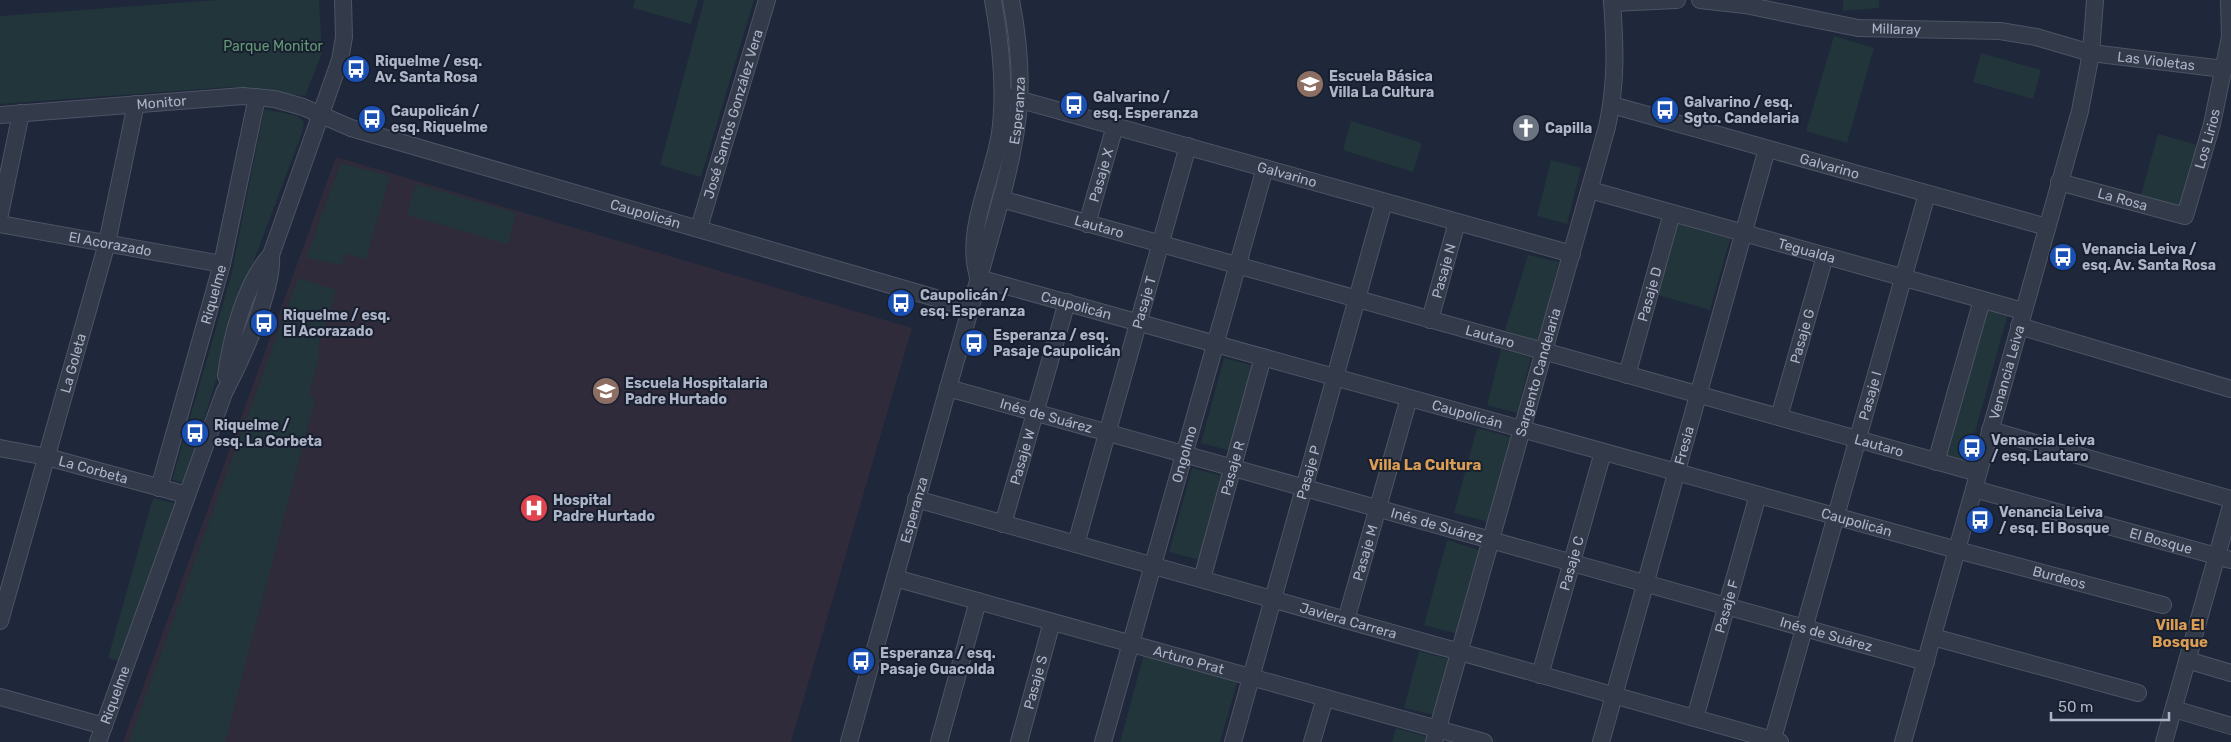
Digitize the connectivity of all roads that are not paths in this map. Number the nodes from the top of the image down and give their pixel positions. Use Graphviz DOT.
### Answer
graph roads {
  1 [pos="344,0"];
  2 [pos="767,0"];
  3 [pos="993,0"];
  4 [pos="1012,0"];
  5 [pos="1677,0"];
  6 [pos="1700,0"];
  7 [pos="2095,0"];
  8 [pos="2229,0"];
  9 [pos="1612,2"];
  10 [pos="2091,53"];
  11 [pos="2224,69"];
  12 [pos="1003,94"];
  13 [pos="257,97"];
  14 [pos="1020,99"];
  15 [pos="136,104"];
  16 [pos="1612,105"];
  17 [pos="21,113"];
  18 [pos="0,115"];
  19 [pos="320,115"];
  20 [pos="1115,126"];
  21 [pos="1188,146"];
  22 [pos="1767,148"];
  23 [pos="1265,168"];
  24 [pos="2060,182"];
  25 [pos="1590,190"];
  26 [pos="1927,194"];
  27 [pos="1001,200"];
  28 [pos="1384,202"];
  29 [pos="1672,213"];
  30 [pos="0,214"];
  31 [pos="2185,216"];
  32 [pos="1457,222"];
  33 [pos="0,224"];
  34 [pos="1088,224"];
  35 [pos="2047,227"];
  36 [pos="699,228"];
  37 [pos="1743,233"];
  38 [pos="107,244"];
  39 [pos="1160,244"];
  40 [pos="1572,254"];
  41 [pos="1825,256"];
  42 [pos="222,264"];
  43 [pos="1237,266"];
  44 [pos="978,278"];
  45 [pos="1903,278"];
  46 [pos="1357,299"];
  47 [pos="1982,300"];
  48 [pos="1067,302"];
  49 [pos="970,308"];
  50 [pos="2021,319"];
  51 [pos="1430,320"];
  52 [pos="1138,322"];
  53 [pos="1215,344"];
  54 [pos="1544,352"];
  55 [pos="1263,358"];
  56 [pos="1627,375"];
  57 [pos="1335,378"];
  58 [pos="948,388"];
  59 [pos="2231,389"];
  60 [pos="1698,395"];
  61 [pos="1409,398"];
  62 [pos="1035,412"];
  63 [pos="1779,417"];
  64 [pos="1522,430"];
  65 [pos="1990,430"];
  66 [pos="1107,433"];
  67 [pos="1858,440"];
  68 [pos="0,448"];
  69 [pos="1603,452"];
  70 [pos="1184,454"];
  71 [pos="47,457"];
  72 [pos="1936,462"];
  73 [pos="1234,468"];
  74 [pos="1676,473"];
  75 [pos="1976,481"];
  76 [pos="159,488"];
  77 [pos="1304,488"];
  78 [pos="187,495"];
  79 [pos="1758,495"];
  80 [pos="916,499"];
  81 [pos="2231,499"];
  82 [pos="2231,506"];
  83 [pos="1378,508"];
  84 [pos="1836,517"];
  85 [pos="1003,524"];
  86 [pos="1491,540"];
  87 [pos="1076,544"];
  88 [pos="1957,550"];
  89 [pos="2224,558"];
  90 [pos="1572,563"];
  91 [pos="1152,566"];
  92 [pos="895,578"];
  93 [pos="1202,580"];
  94 [pos="1645,583"];
  95 [pos="1273,600"];
  96 [pos="978,601"];
  97 [pos="2163,605"];
  98 [pos="1727,606"];
  99 [pos="1346,620"];
  100 [pos="0,621"];
  101 [pos="1052,622"];
  102 [pos="1804,628"];
  103 [pos="1933,637"];
  104 [pos="1130,644"];
  105 [pos="1460,652"];
  106 [pos="2187,660"];
  107 [pos="1926,662"];
  108 [pos="2231,673"];
  109 [pos="1540,675"];
  110 [pos="1251,677"];
  111 [pos="2138,694"];
  112 [pos="1614,695"];
  113 [pos="0,697"];
  114 [pos="1325,698"];
  115 [pos="2174,710"];
  116 [pos="1695,718"];
  117 [pos="104,726"];
  118 [pos="2231,726"];
  119 [pos="1436,736"];
  120 [pos="852,741"];
  121 [pos="1775,741"];
  122 [pos="98,742"];
  123 [pos="939,742"];
  124 [pos="1019,742"];
  125 [pos="1103,742"];
  126 [pos="1233,742"];
  127 [pos="1312,742"];
  128 [pos="1484,742"];
  129 [pos="1601,742"];
  130 [pos="1903,742"];
  131 [pos="2164,742"];
  1 -- 19 [label="street, Riquelme"];
  2 -- 36 [label="street, José Santos González Vera"];
  3 -- 12 [label="street, Esperanza"];
  4 -- 14 [label="street, Esperanza"];
  5 -- 9 [label="street"];
  6 -- 10 [label="street, Millaray"];
  7 -- 10 [label="street, Venancia Leiva"];
  8 -- 11 [label="street, Los Lirios"];
  9 -- 16 [label="street, Sargento Candelaria"];
  10 -- 11 [label="street, Las Violetas"];
  10 -- 24 [label="street, Venancia Leiva"];
  11 -- 31 [label="street, Los Lirios"];
  12 -- 14 [label="street, Galvarino"];
  12 -- 44 [label="street, Esperanza"];
  13 -- 15 [label="street, Monitor"];
  13 -- 19 [label="street, Monitor"];
  13 -- 42 [label="street, Riquelme"];
  14 -- 20 [label="street, Galvarino"];
  14 -- 27 [label="street, Esperanza"];
  15 -- 17 [label="street, Monitor"];
  15 -- 38 [label="street, La Goleta"];
  16 -- 22 [label="street, Galvarino"];
  16 -- 25 [label="street, Sargento Candelaria"];
  17 -- 18 [label="street, Monitor"];
  17 -- 30 [label="street"];
  19 -- 36 [label="street, Caupolicán"];
  19 -- 78 [label="street, Riquelme"];
  20 -- 21 [label="street, Galvarino"];
  20 -- 34 [label="street, Pasaje X"];
  21 -- 23 [label="street, Galvarino"];
  21 -- 39 [label="street, Pasaje T"];
  22 -- 26 [label="street, Galvarino"];
  22 -- 37 [label="street, Fresia"];
  23 -- 28 [label="street, Galvarino"];
  23 -- 43 [label="street, Ongolmo"];
  24 -- 31 [label="street, La Rosa"];
  24 -- 35 [label="street, Venancia Leiva"];
  25 -- 29 [label="street, Tegualda"];
  25 -- 40 [label="street, Sargento Candelaria"];
  26 -- 35 [label="street, Galvarino"];
  26 -- 45 [label="street, Pasaje I"];
  27 -- 34 [label="street, Lautaro"];
  27 -- 44 [label="street, Esperanza"];
  28 -- 32 [label="street, Galvarino"];
  28 -- 46 [label="street, Pasaje P"];
  29 -- 37 [label="street, Tegualda"];
  29 -- 56 [label="street, Pasaje D"];
  32 -- 40 [label="street, Galvarino"];
  32 -- 51 [label="street, Pasaje N"];
  33 -- 38 [label="street, El Acorazado"];
  34 -- 39 [label="street, Lautaro"];
  35 -- 50 [label="street, Venancia Leiva"];
  36 -- 49 [label="street, Caupolicán"];
  37 -- 41 [label="street, Tegualda"];
  37 -- 60 [label="street, Fresia"];
  38 -- 42 [label="street, El Acorazado"];
  38 -- 71 [label="street, La Goleta"];
  39 -- 43 [label="street, Lautaro"];
  39 -- 52 [label="street, Pasaje T"];
  40 -- 54 [label="street, Sargento Candelaria"];
  41 -- 45 [label="street, Tegualda"];
  41 -- 63 [label="street, Pasaje G"];
  42 -- 76 [label="street, Riquelme"];
  43 -- 46 [label="street, Lautaro"];
  43 -- 53 [label="street, Ongolmo"];
  44 -- 48 [label="street, Caupolicán"];
  44 -- 49 [label="street, Esperanza"];
  45 -- 47 [label="street, Tegualda"];
  45 -- 67 [label="street, Pasaje I"];
  46 -- 51 [label="street, Lautaro"];
  46 -- 57 [label="street, Pasaje P"];
  47 -- 50 [label="street, Tegualda"];
  47 -- 72 [label="street"];
  48 -- 52 [label="street, Caupolicán"];
  48 -- 62 [label="street, Pasaje W"];
  49 -- 58 [label="street, Esperanza"];
  50 -- 59 [label="street, Tegualda"];
  50 -- 65 [label="street, Venancia Leiva"];
  51 -- 54 [label="street, Lautaro"];
  52 -- 53 [label="street, Caupolicán"];
  52 -- 66 [label="street, Pasaje T"];
  53 -- 55 [label="street, Caupolicán"];
  53 -- 70 [label="street, Ongolmo"];
  54 -- 56 [label="street, Lautaro"];
  54 -- 64 [label="street, Sargento Candelaria"];
  55 -- 57 [label="street, Caupolicán"];
  55 -- 73 [label="street, Pasaje R"];
  56 -- 60 [label="street, Lautaro"];
  57 -- 61 [label="street, Caupolicán"];
  57 -- 77 [label="street, Pasaje P"];
  58 -- 62 [label="street, Inés de Suárez"];
  58 -- 80 [label="street, Esperanza"];
  60 -- 63 [label="street, Lautaro"];
  60 -- 74 [label="street, Fresia"];
  61 -- 64 [label="street, Caupolicán"];
  61 -- 83 [label="street, Pasaje M"];
  62 -- 66 [label="street, Inés de Suárez"];
  62 -- 85 [label="street, Pasaje W"];
  63 -- 67 [label="street, Lautaro"];
  64 -- 69 [label="street, Caupolicán"];
  64 -- 86 [label="street, Sargento Candelaria"];
  65 -- 75 [label="street, Venancia Leiva"];
  65 -- 81 [label="street"];
  66 -- 70 [label="street, Inés de Suárez"];
  66 -- 87 [label="street, Pasaje T"];
  67 -- 72 [label="street, Lautaro"];
  67 -- 84 [label="street, Pasaje I"];
  68 -- 71 [label="street, La Corbeta"];
  69 -- 74 [label="street, Caupolicán"];
  69 -- 90 [label="street, Pasaje C"];
  70 -- 73 [label="street, Inés de Suárez"];
  70 -- 91 [label="street, Ongolmo"];
  71 -- 76 [label="street, La Corbeta"];
  71 -- 100 [label="street, La Goleta"];
  72 -- 75 [label="street, Lautaro"];
  73 -- 77 [label="street, Inés de Suárez"];
  73 -- 93 [label="street, Pasaje R"];
  74 -- 79 [label="street, Caupolicán"];
  74 -- 94 [label="street, Fresia"];
  75 -- 88 [label="street, Venancia Leiva"];
  75 -- 89 [label="street, El Bosque"];
  76 -- 78 [label="street, La Corbeta"];
  77 -- 83 [label="street, Inés de Suárez"];
  77 -- 95 [label="street, Pasaje P"];
  78 -- 117 [label="street, Riquelme"];
  79 -- 84 [label="street, Caupolicán"];
  79 -- 98 [label="street, Pasaje F"];
  80 -- 85 [label="street, Javiera Carrera"];
  80 -- 92 [label="street, Esperanza"];
  82 -- 89 [label="street"];
  83 -- 86 [label="street, Inés de Suárez"];
  83 -- 99 [label="street, Pasaje M"];
  84 -- 88 [label="street, Caupolicán"];
  84 -- 102 [label="street, Pasaje I"];
  85 -- 87 [label="street, Javiera Carrera"];
  86 -- 90 [label="street, Inés de Suárez"];
  86 -- 105 [label="street, Sargento Candelaria"];
  87 -- 91 [label="street, Javiera Carrera"];
  88 -- 97 [label="street, Burdeos"];
  88 -- 103 [label="street, Venancia Leiva"];
  89 -- 106 [label="street"];
  90 -- 94 [label="street, Inés de Suárez"];
  90 -- 109 [label="street, Pasaje C"];
  91 -- 93 [label="street, Javiera Carrera"];
  91 -- 104 [label="street, Ongolmo"];
  92 -- 96 [label="street, Arturo Prat"];
  92 -- 120 [label="street, Esperanza"];
  93 -- 95 [label="street, Javiera Carrera"];
  94 -- 98 [label="street, Inés de Suárez"];
  94 -- 112 [label="street, Fresia"];
  95 -- 99 [label="street, Javiera Carrera"];
  95 -- 110 [label="street, Pasaje P"];
  96 -- 101 [label="street, Arturo Prat"];
  96 -- 123 [label="street"];
  98 -- 102 [label="street, Inés de Suárez"];
  98 -- 116 [label="street, Pasaje F"];
  99 -- 105 [label="street, Javiera Carrera"];
  101 -- 104 [label="street, Arturo Prat"];
  101 -- 124 [label="street, Pasaje S"];
  102 -- 107 [label="street, Inés de Suárez"];
  102 -- 121 [label="street, Pasaje I"];
  103 -- 107 [label="street, Venancia Leiva"];
  103 -- 111 [label="street"];
  104 -- 110 [label="street, Arturo Prat"];
  104 -- 125 [label="street, Ongolmo"];
  105 -- 109 [label="street, Javiera Carrera"];
  105 -- 119 [label="street, Sargento Candelaria"];
  106 -- 108 [label="street"];
  106 -- 115 [label="street"];
  107 -- 130 [label="street, Venancia Leiva"];
  109 -- 112 [label="street, Javiera Carrera"];
  110 -- 114 [label="street, Arturo Prat"];
  110 -- 126 [label="street, Pasaje P"];
  112 -- 116 [label="street, Javiera Carrera"];
  112 -- 129 [label="street, Fresia"];
  113 -- 117 [label="street"];
  114 -- 119 [label="street, Arturo Prat"];
  114 -- 127 [label="street"];
  115 -- 118 [label="street"];
  115 -- 131 [label="street"];
  116 -- 121 [label="street, Javiera Carrera"];
  117 -- 122 [label="street, Riquelme"];
  119 -- 128 [label="street, Arturo Prat"];
}
